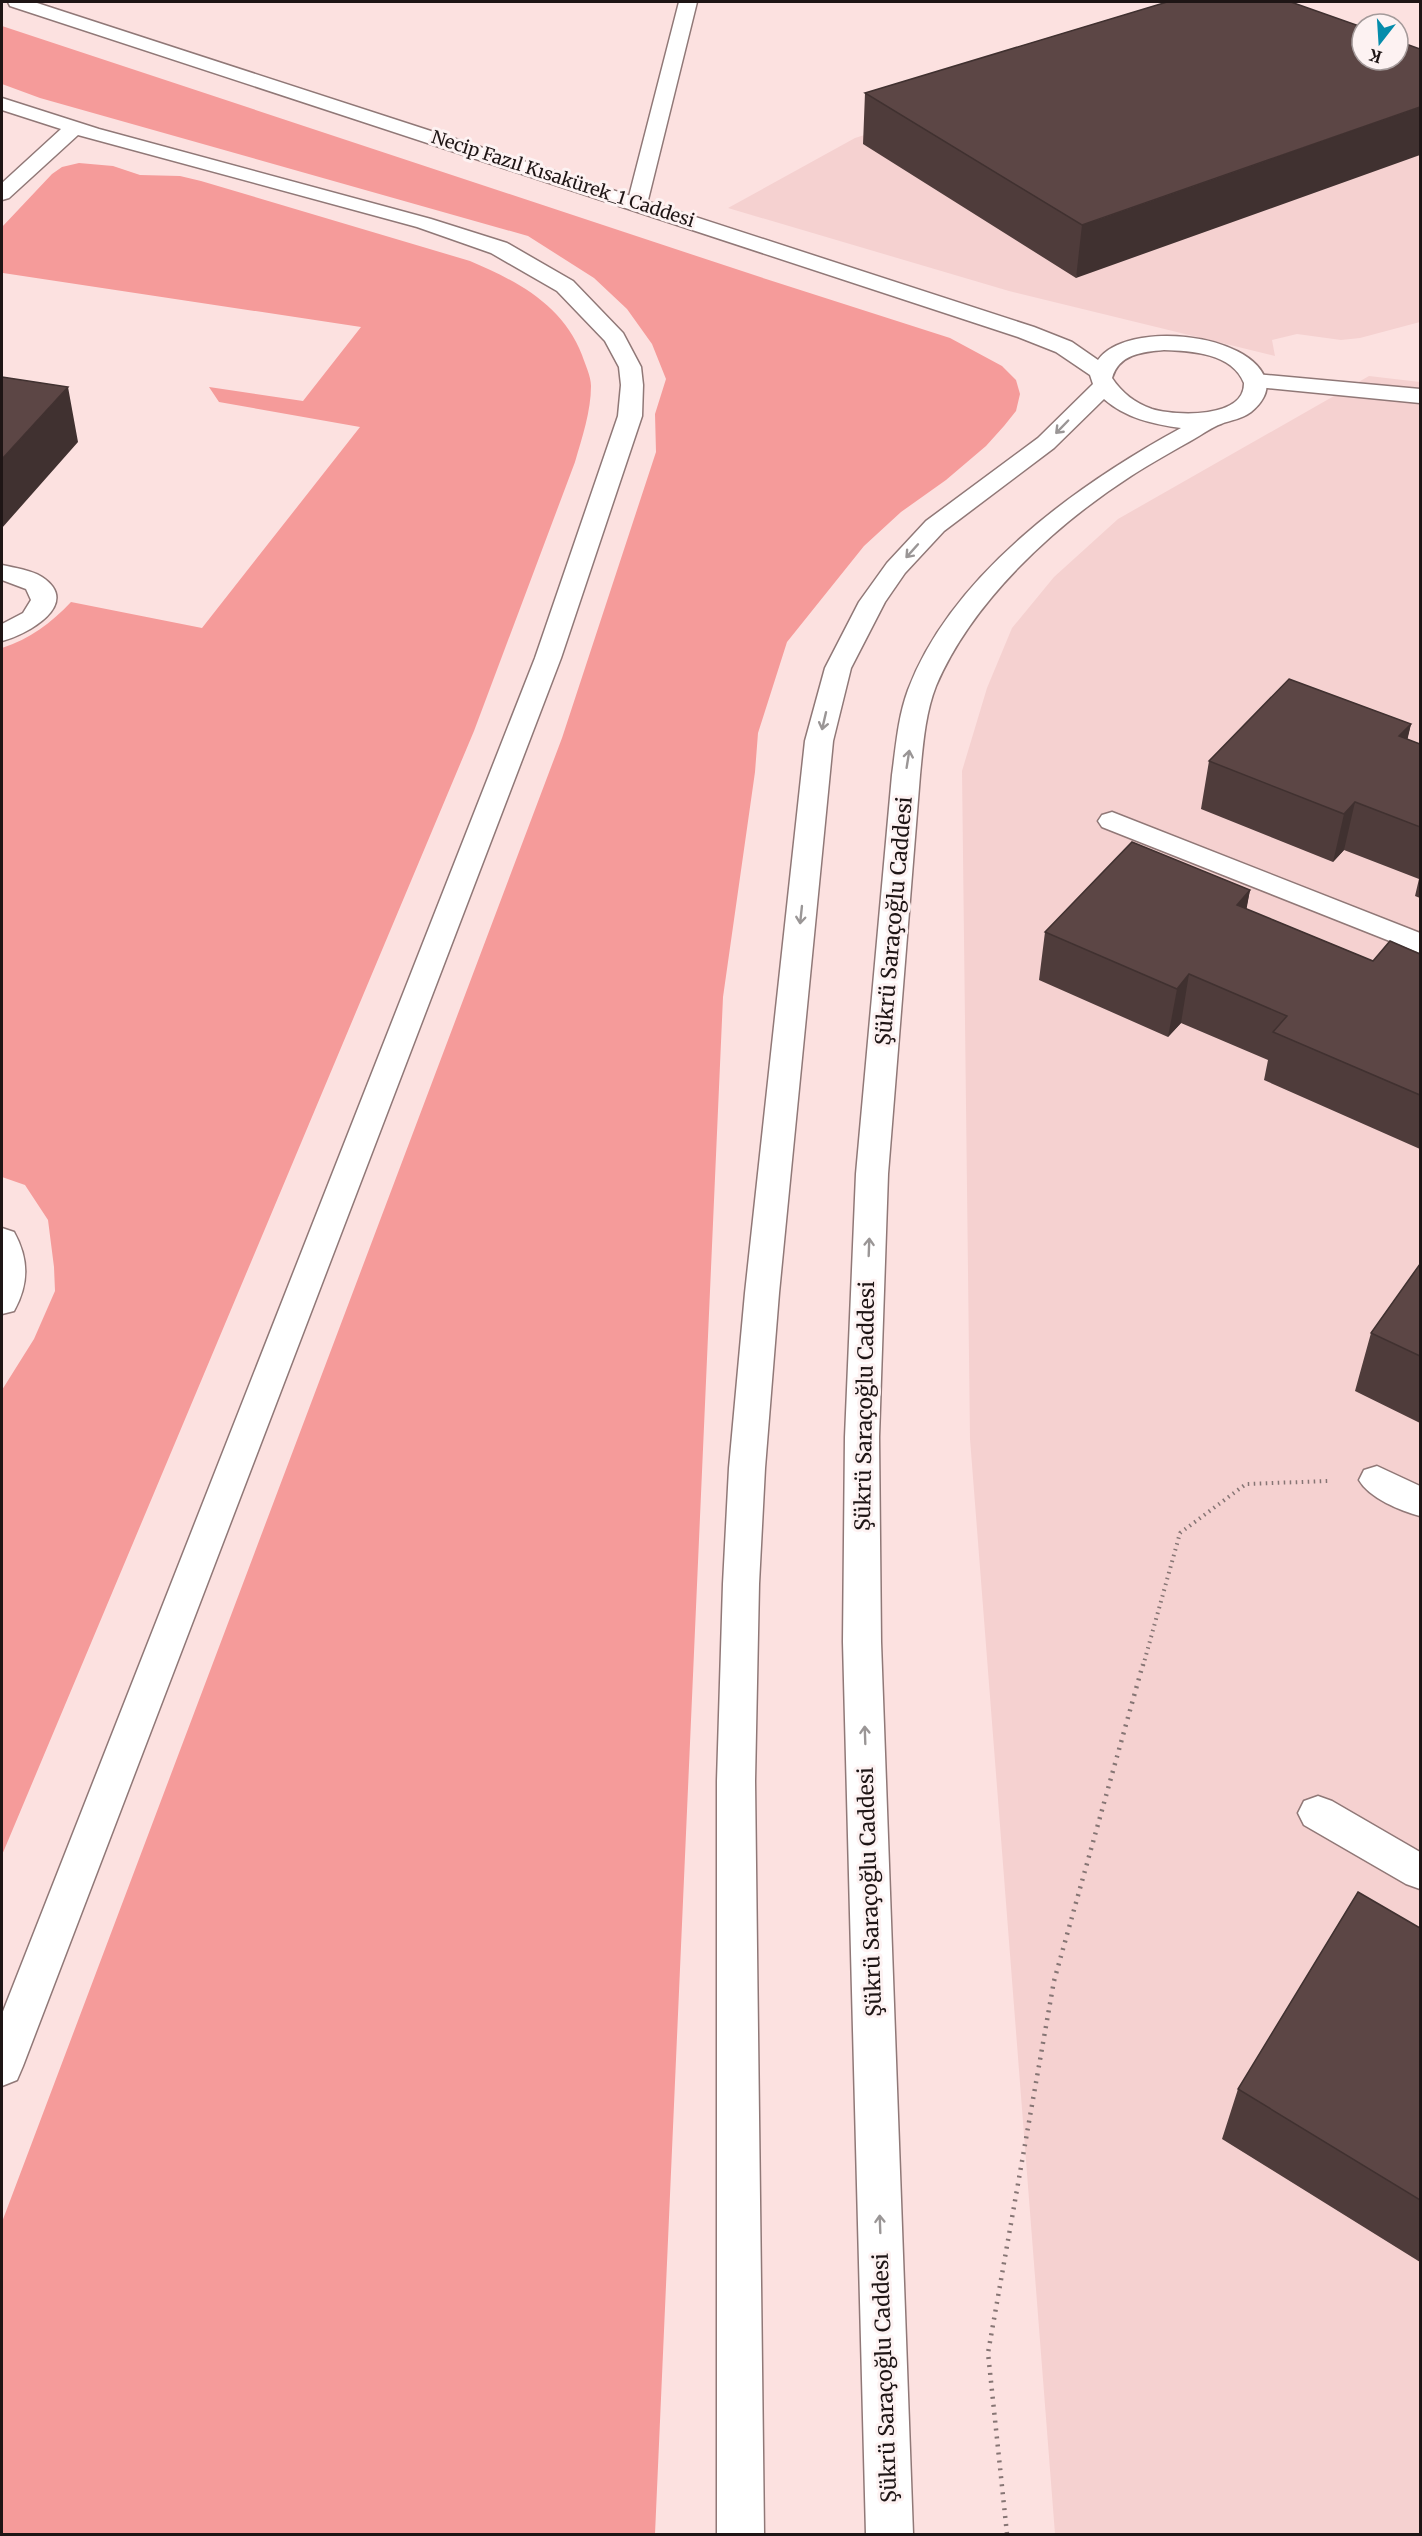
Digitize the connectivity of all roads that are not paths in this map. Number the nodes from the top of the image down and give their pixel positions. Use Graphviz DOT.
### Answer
graph roads {
  1 [pos="17,2"];
  2 [pos="688,2"];
  3 [pos="2,104"];
  4 [pos="74,128"];
  5 [pos="2,194"];
  6 [pos="637,204"];
  7 [pos="1103,380"];
  8 [pos="1255,381"];
  9 [pos="1420,396"];
  10 [pos="1216,417"];
  11 [pos="2,573"];
  12 [pos="2,633"];
  13 [pos="1112,821"];
  14 [pos="1420,944"];
  15 [pos="2,1240"];
  16 [pos="2,1302"];
  17 [pos="1377,1480"];
  18 [pos="1420,1502"];
  19 [pos="1318,1813"];
  20 [pos="1420,1872"];
  21 [pos="2,2066"];
  22 [pos="740,2535"];
  23 [pos="890,2535"];
  1 -- 6 [label="street, Necip Fazıl Kısakürek_1 Caddesi"];
  2 -- 6 [label="street"];
  3 -- 4 [label="street"];
  4 -- 5 [label="street"];
  4 -- 21 [label="street"];
  6 -- 7 [label="street, Necip Fazıl Kısakürek_1 Caddesi"];
  7 -- 8 [label="street"];
  7 -- 10 [label="street, Şükrü Saraçoğlu Caddesi"];
  7 -- 22 [label="street, one-way"];
  8 -- 9 [label="street"];
  8 -- 10 [label="street, Şükrü Saraçoğlu Caddesi"];
  23 -- 10 [label="street, Şükrü Saraçoğlu Caddesi, one-way"];
  11 -- 12 [label="street"];
  13 -- 14 [label="street"];
  15 -- 16 [label="street"];
  17 -- 18 [label="street"];
  19 -- 20 [label="street"];
}
